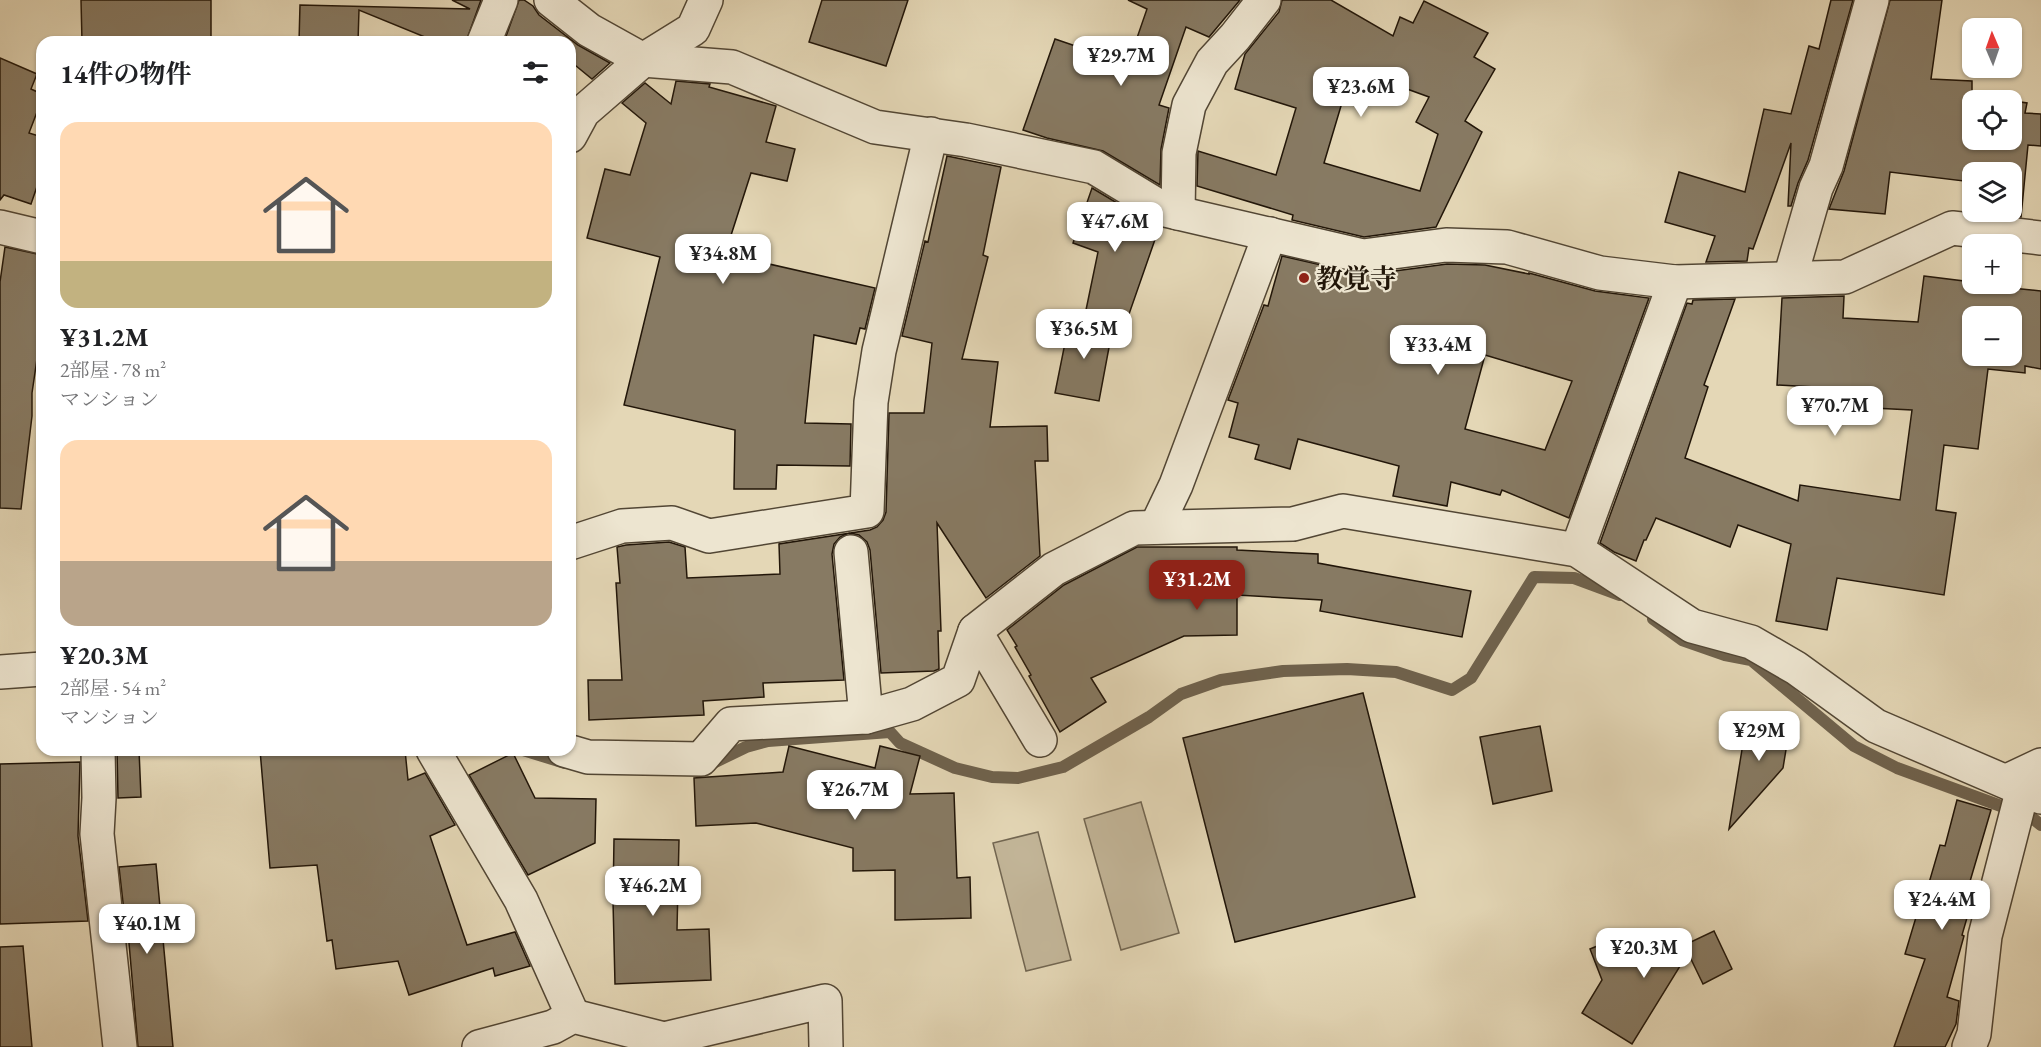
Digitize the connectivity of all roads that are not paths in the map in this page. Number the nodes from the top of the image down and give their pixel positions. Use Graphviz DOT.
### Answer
graph roads {
  1 [pos="501,0"];
  2 [pos="551,0"];
  3 [pos="706,0"];
  4 [pos="1264,0"];
  5 [pos="1872,0"];
  6 [pos="486,36"];
  7 [pos="643,60"];
  8 [pos="576,125"];
  9 [pos="932,134"];
  10 [pos="1178,213"];
  11 [pos="0,227"];
  12 [pos="1270,234"];
  13 [pos="36,236"];
  14 [pos="2041,237"];
  15 [pos="1790,278"];
  16 [pos="1675,282"];
  17 [pos="1156,527"];
  18 [pos="576,541"];
  19 [pos="1577,550"];
  20 [pos="851,552"];
  21 [pos="975,631"];
  22 [pos="36,669"];
  23 [pos="0,672"];
  24 [pos="866,717"];
  25 [pos="1040,740"];
  26 [pos="576,750"];
  27 [pos="98,756"];
  28 [pos="437,756"];
  29 [pos="2028,783"];
  30 [pos="573,1016"];
  31 [pos="665,1043"];
  32 [pos="493,1045"];
  33 [pos="120,1047"];
  34 [pos="826,1047"];
  35 [pos="1969,1047"];
  1 -- 6 [label="street"];
  2 -- 7 [label="street"];
  3 -- 7 [label="street"];
  4 -- 10 [label="street"];
  5 -- 15 [label="street"];
  7 -- 8 [label="street"];
  7 -- 9 [label="street"];
  9 -- 10 [label="street"];
  9 -- 18 [label="street"];
  10 -- 12 [label="street"];
  11 -- 13 [label="street"];
  12 -- 16 [label="street"];
  12 -- 17 [label="street"];
  14 -- 15 [label="street"];
  15 -- 16 [label="street"];
  16 -- 19 [label="street"];
  17 -- 19 [label="street"];
  17 -- 21 [label="street"];
  19 -- 29 [label="street"];
  20 -- 24 [label="street"];
  21 -- 24 [label="street"];
  21 -- 25 [label="street"];
  22 -- 23 [label="street"];
  24 -- 26 [label="street"];
  27 -- 33 [label="street"];
  28 -- 30 [label="street"];
  29 -- 35 [label="street"];
  30 -- 31 [label="street"];
  30 -- 32 [label="street"];
  31 -- 34 [label="street"];
}
